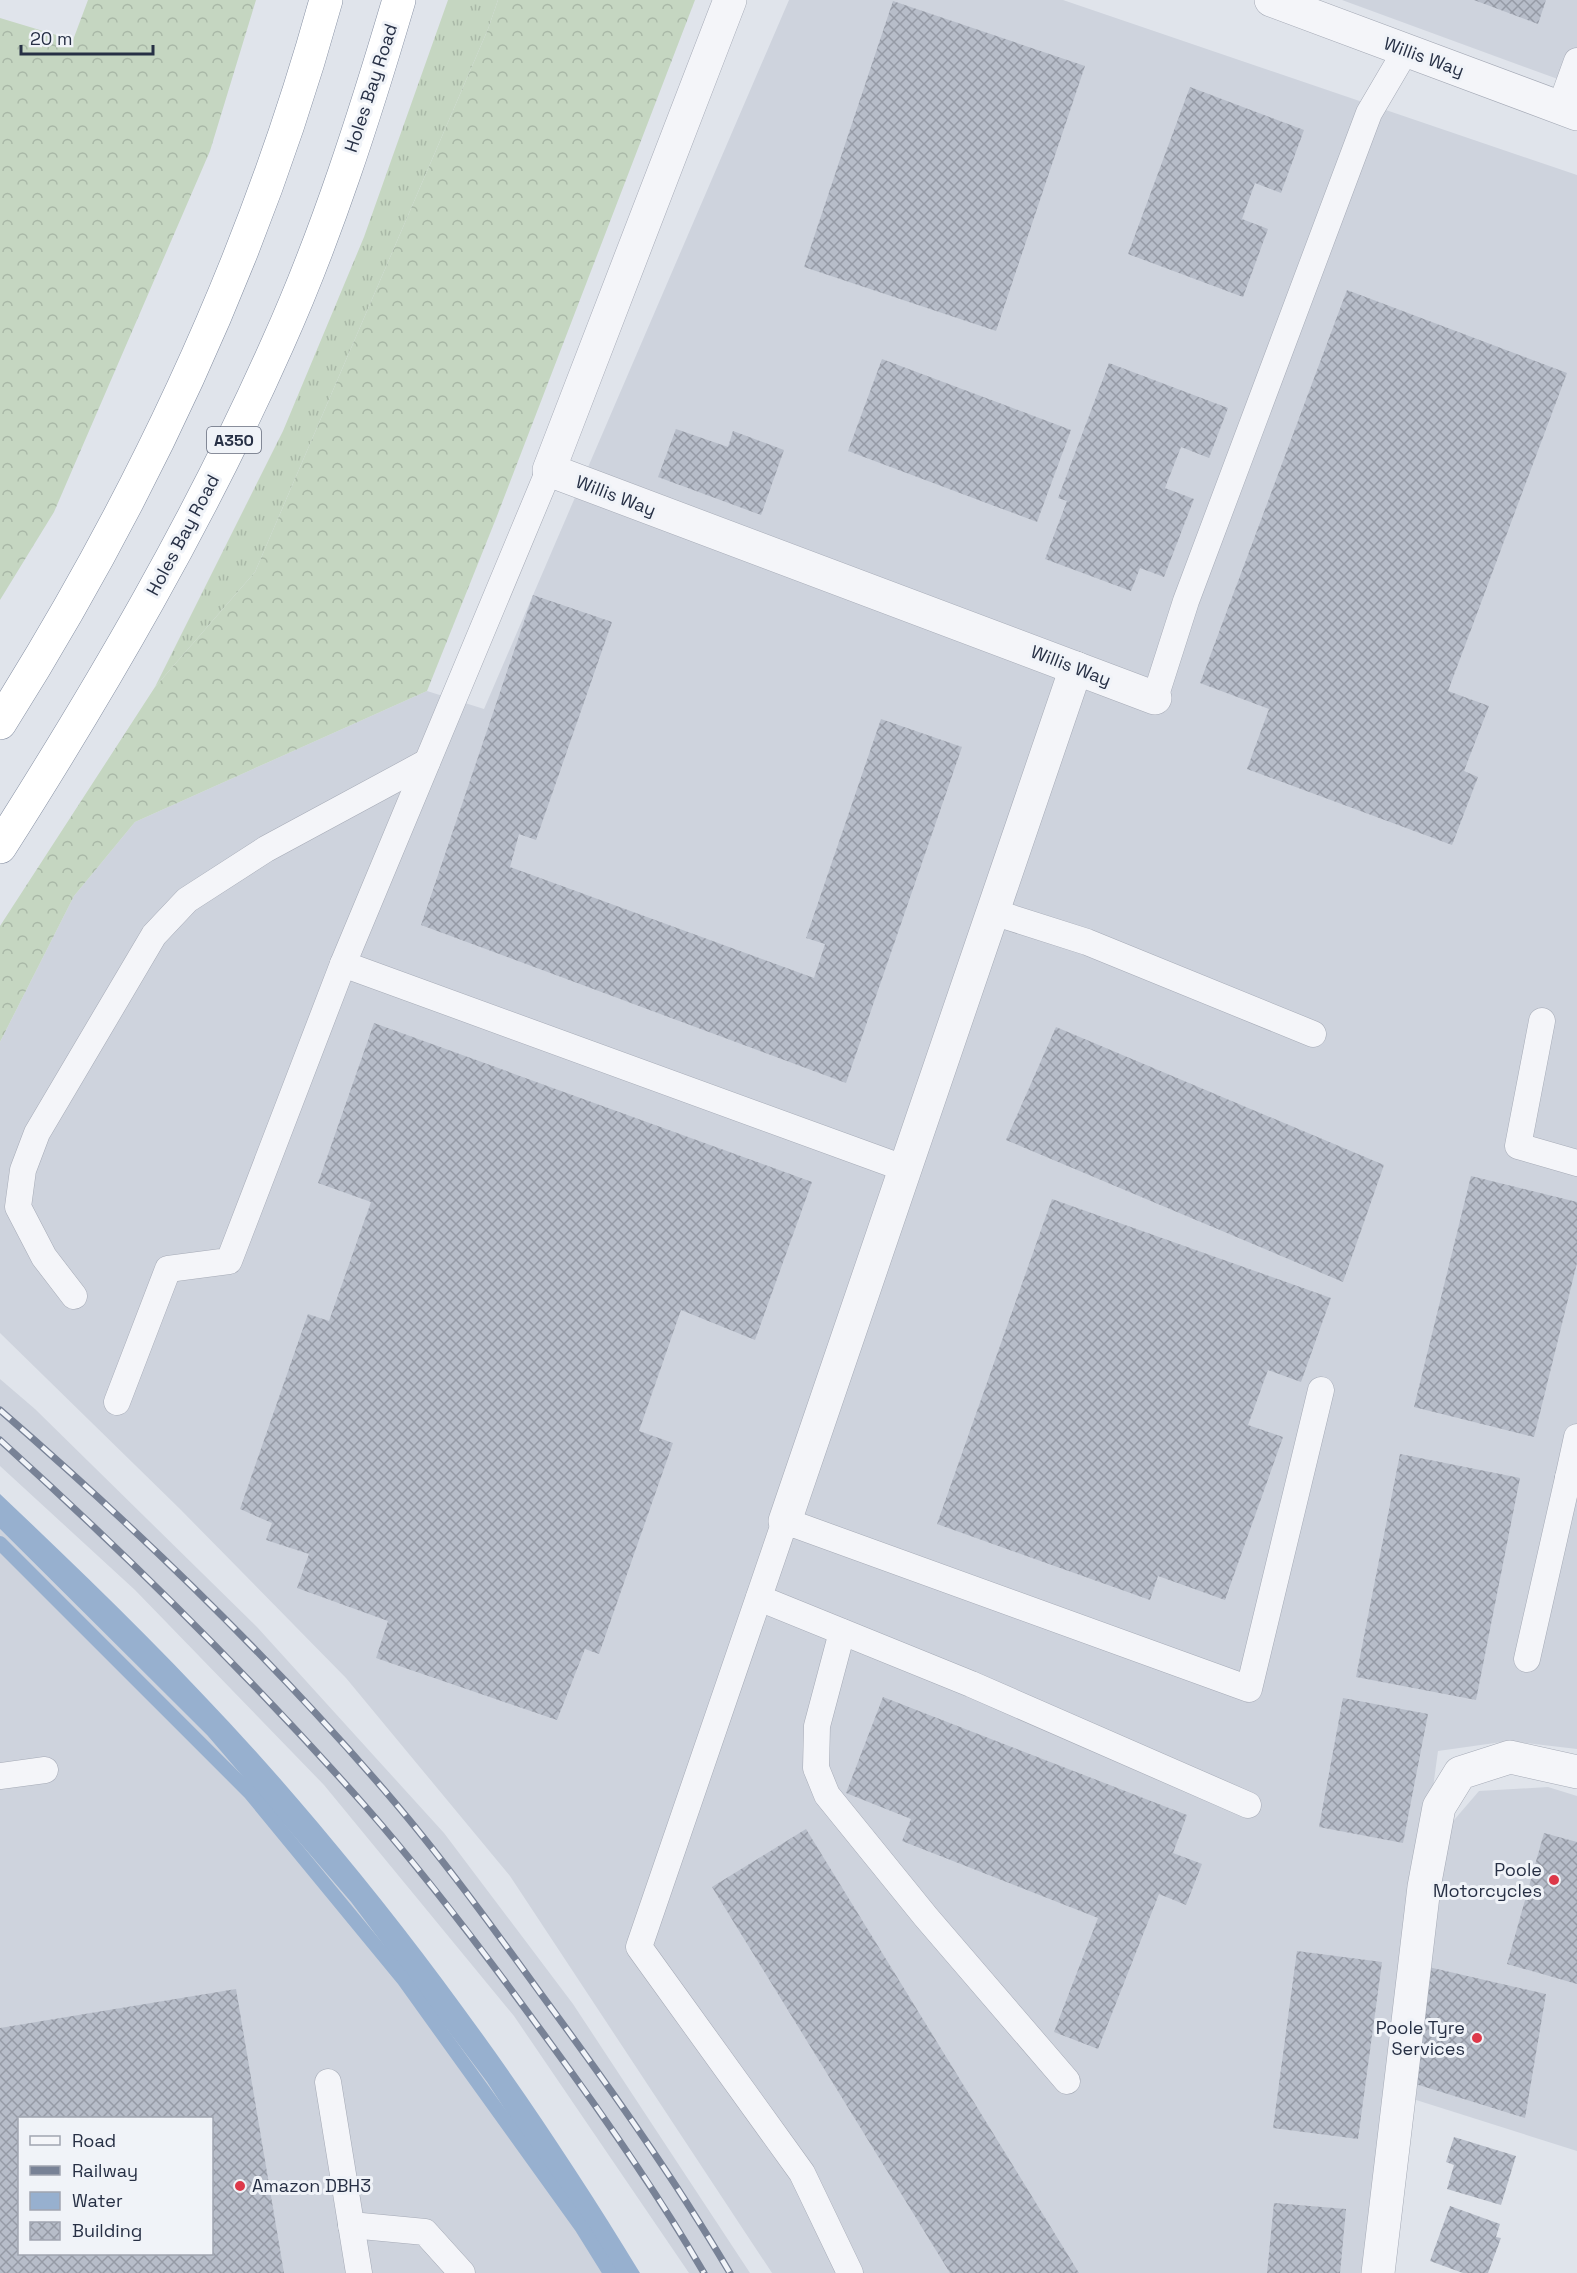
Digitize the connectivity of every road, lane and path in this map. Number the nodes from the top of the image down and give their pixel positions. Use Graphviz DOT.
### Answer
graph roads {
  1 [pos="326,0"];
  2 [pos="399,0"];
  3 [pos="730,0"];
  4 [pos="1271,0"];
  5 [pos="1406,50"];
  6 [pos="1577,61"];
  7 [pos="1569,111"];
  8 [pos="549,470"];
  9 [pos="1076,668"];
  10 [pos="1155,698"];
  11 [pos="0,723"];
  12 [pos="427,762"];
  13 [pos="0,847"];
  14 [pos="993,912"];
  15 [pos="343,964"];
  16 [pos="1542,1021"];
  17 [pos="1313,1034"];
  18 [pos="1577,1163"];
  19 [pos="906,1169"];
  20 [pos="74,1296"];
  21 [pos="1321,1390"];
  22 [pos="117,1402"];
  23 [pos="1577,1437"];
  24 [pos="1572,1480"];
  25 [pos="785,1521"];
  26 [pos="759,1598"];
  27 [pos="842,1632"];
  28 [pos="1527,1659"];
  29 [pos="45,1770"];
  30 [pos="1577,1772"];
  31 [pos="0,1776"];
  32 [pos="1248,1805"];
  33 [pos="1067,2081"];
  34 [pos="328,2082"];
  35 [pos="351,2225"];
  36 [pos="358,2273"];
  37 [pos="462,2273"];
  38 [pos="850,2273"];
  39 [pos="1378,2273"];
  1 -- 11 [label="highway"];
  2 -- 13 [label="highway, Holes Bay Road / A350"];
  3 -- 8 [label="street"];
  4 -- 5 [label="street, Willis Way"];
  5 -- 7 [label="street, Willis Way"];
  5 -- 10 [label="lane"];
  6 -- 7 [label="lane"];
  8 -- 9 [label="street, Willis Way"];
  8 -- 12 [label="lane"];
  9 -- 10 [label="street, Willis Way"];
  9 -- 14 [label="street"];
  12 -- 15 [label="lane"];
  12 -- 20 [label="lane"];
  14 -- 17 [label="lane"];
  14 -- 19 [label="street"];
  15 -- 19 [label="lane"];
  15 -- 22 [label="lane"];
  16 -- 18 [label="lane"];
  19 -- 25 [label="street"];
  21 -- 25 [label="lane"];
  23 -- 24 [label="lane"];
  24 -- 28 [label="lane"];
  25 -- 26 [label="lane"];
  26 -- 27 [label="lane"];
  26 -- 38 [label="lane"];
  27 -- 32 [label="lane"];
  27 -- 33 [label="lane"];
  29 -- 31 [label="lane"];
  30 -- 39 [label="street"];
  34 -- 35 [label="lane"];
  35 -- 36 [label="lane"];
  35 -- 37 [label="lane"];
}
